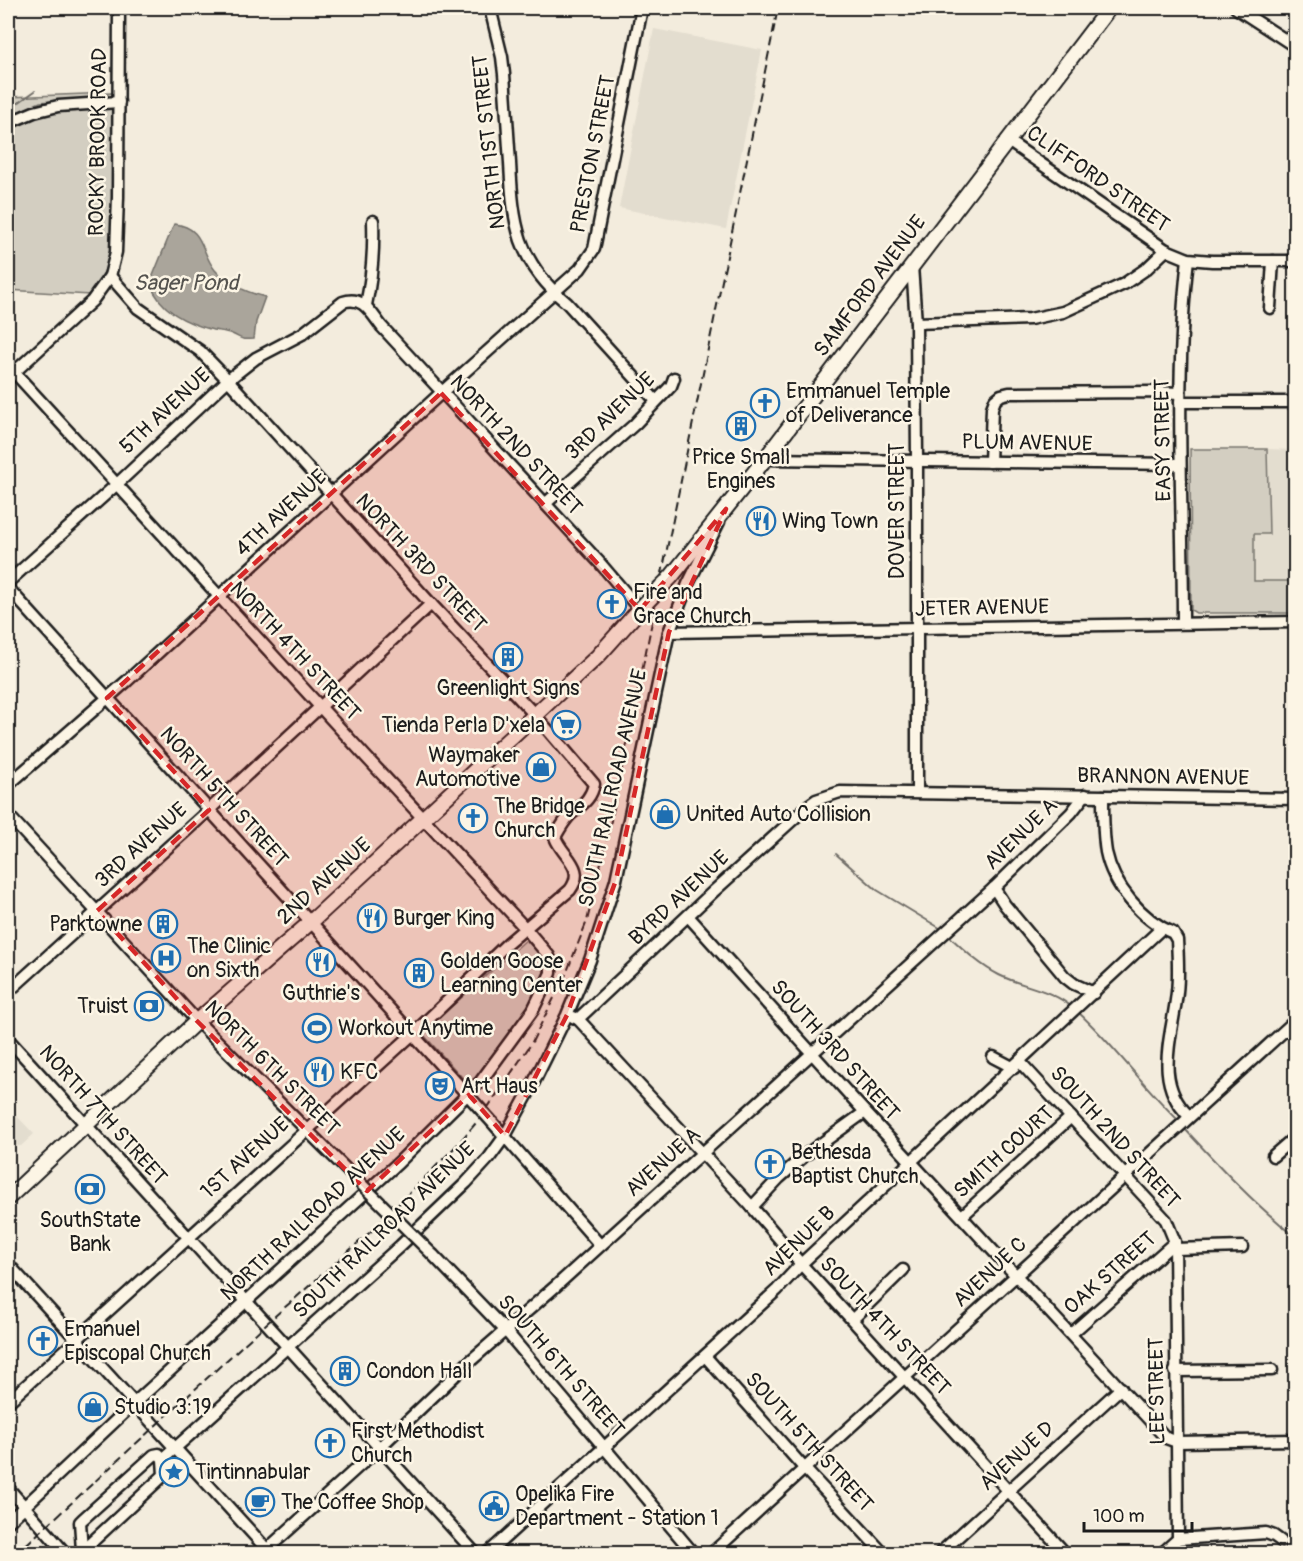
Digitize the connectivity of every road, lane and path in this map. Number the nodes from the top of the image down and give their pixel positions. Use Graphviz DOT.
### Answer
graph roads {
  1 [pos="119,8"];
  2 [pos="490,8"];
  3 [pos="642,8"];
  4 [pos="1109,8"];
  5 [pos="1236,8"];
  6 [pos="1252,12"];
  7 [pos="1296,47"];
  8 [pos="119,102"];
  9 [pos="8,123"];
  10 [pos="1008,141"];
  11 [pos="373,221"];
  12 [pos="1166,250"];
  13 [pos="1188,259"];
  14 [pos="1273,261"];
  15 [pos="1296,261"];
  16 [pos="912,266"];
  17 [pos="110,276"];
  18 [pos="553,292"];
  19 [pos="366,305"];
  20 [pos="1270,309"];
  21 [pos="916,323"];
  22 [pos="11,375"];
  23 [pos="674,378"];
  24 [pos="228,380"];
  25 [pos="441,393"];
  26 [pos="1180,398"];
  27 [pos="656,401"];
  28 [pos="1296,402"];
  29 [pos="765,459"];
  30 [pos="917,460"];
  31 [pos="990,462"];
  32 [pos="1180,464"];
  33 [pos="116,485"];
  34 [pos="331,493"];
  35 [pos="545,504"];
  36 [pos="726,509"];
  37 [pos="8,582"];
  38 [pos="661,587"];
  39 [pos="8,588"];
  40 [pos="219,597"];
  41 [pos="431,604"];
  42 [pos="641,609"];
  43 [pos="1183,622"];
  44 [pos="1296,622"];
  45 [pos="918,628"];
  46 [pos="669,632"];
  47 [pos="107,698"];
  48 [pos="320,707"];
  49 [pos="535,715"];
  50 [pos="8,785"];
  51 [pos="917,792"];
  52 [pos="1085,795"];
  53 [pos="1103,795"];
  54 [pos="1296,799"];
  55 [pos="816,800"];
  56 [pos="209,810"];
  57 [pos="8,815"];
  58 [pos="423,818"];
  59 [pos="575,866"];
  60 [pos="994,888"];
  61 [pos="97,911"];
  62 [pos="688,916"];
  63 [pos="312,921"];
  64 [pos="526,928"];
  65 [pos="1162,928"];
  66 [pos="549,956"];
  67 [pos="1074,984"];
  68 [pos="8,992"];
  69 [pos="1094,993"];
  70 [pos="1085,1001"];
  71 [pos="572,1017"];
  72 [pos="1296,1020"];
  73 [pos="197,1021"];
  74 [pos="414,1033"];
  75 [pos="8,1039"];
  76 [pos="812,1053"];
  77 [pos="993,1057"];
  78 [pos="1017,1065"];
  79 [pos="471,1097"];
  80 [pos="865,1112"];
  81 [pos="1189,1116"];
  82 [pos="1071,1117"];
  83 [pos="86,1126"];
  84 [pos="306,1129"];
  85 [pos="505,1136"];
  86 [pos="1296,1136"];
  87 [pos="702,1154"];
  88 [pos="1273,1156"];
  89 [pos="911,1162"];
  90 [pos="1125,1175"];
  91 [pos="8,1198"];
  92 [pos="752,1207"];
  93 [pos="390,1213"];
  94 [pos="963,1216"];
  95 [pos="188,1238"];
  96 [pos="600,1245"];
  97 [pos="1175,1246"];
  98 [pos="1242,1247"];
  99 [pos="8,1264"];
  100 [pos="801,1264"];
  101 [pos="903,1270"];
  102 [pos="1016,1275"];
  103 [pos="247,1302"];
  104 [pos="853,1319"];
  105 [pos="506,1330"];
  106 [pos="1071,1333"];
  107 [pos="77,1339"];
  108 [pos="288,1347"];
  109 [pos="705,1356"];
  110 [pos="1272,1370"];
  111 [pos="1175,1371"];
  112 [pos="905,1376"];
  113 [pos="1121,1388"];
  114 [pos="8,1402"];
  115 [pos="135,1402"];
  116 [pos="1296,1440"];
  117 [pos="1177,1442"];
  118 [pos="604,1446"];
  119 [pos="175,1448"];
  120 [pos="379,1448"];
  121 [pos="163,1459"];
  122 [pos="804,1468"];
  123 [pos="8,1488"];
  124 [pos="1009,1490"];
  125 [pos="24,1507"];
  126 [pos="8,1522"];
  127 [pos="1178,1539"];
  128 [pos="1281,1541"];
  129 [pos="81,1552"];
  130 [pos="266,1552"];
  131 [pos="66,1554"];
  132 [pos="476,1554"];
  133 [pos="487,1554"];
  134 [pos="694,1554"];
  135 [pos="711,1554"];
  136 [pos="884,1554"];
  137 [pos="939,1554"];
  138 [pos="1065,1554"];
  139 [pos="1161,1554"];
  1 -- 8 [label="street, ROCKY BROOK ROAD"];
  2 -- 18 [label="street, NORTH 1ST STREET"];
  3 -- 18 [label="street, PRESTON STREET"];
  4 -- 10 [label="main road, SAMFORD AVENUE"];
  5 -- 6 [label="street"];
  6 -- 7 [label="street"];
  8 -- 9 [label="street"];
  8 -- 17 [label="street, ROCKY BROOK ROAD"];
  10 -- 12 [label="street, CLIFFORD STREET"];
  10 -- 16 [label="main road, SAMFORD AVENUE"];
  11 -- 19 [label="street"];
  12 -- 13 [label="street, CLIFFORD STREET"];
  12 -- 21 [label="street"];
  13 -- 14 [label="street"];
  13 -- 26 [label="street, EASY STREET"];
  14 -- 15 [label="street"];
  14 -- 20 [label="street"];
  16 -- 21 [label="street, DOVER STREET"];
  16 -- 29 [label="main road, SAMFORD AVENUE"];
  17 -- 22 [label="street"];
  17 -- 24 [label="street, NORTH 3RD STREET"];
  18 -- 25 [label="street, 4TH AVENUE"];
  18 -- 27 [label="street, NORTH 1ST STREET"];
  19 -- 24 [label="street, 5TH AVENUE"];
  19 -- 25 [label="street, NORTH 2ND STREET"];
  21 -- 30 [label="street, DOVER STREET"];
  22 -- 33 [label="street, NORTH 4TH STREET"];
  23 -- 27 [label="street, 3RD AVENUE"];
  24 -- 33 [label="street, 5TH AVENUE"];
  24 -- 34 [label="street, NORTH 3RD STREET"];
  25 -- 34 [label="street, 4TH AVENUE"];
  25 -- 35 [label="street, NORTH 2ND STREET"];
  26 -- 28 [label="street"];
  26 -- 31 [label="street"];
  26 -- 32 [label="street, EASY STREET"];
  27 -- 35 [label="street, 3RD AVENUE"];
  29 -- 30 [label="street, PLUM AVENUE"];
  29 -- 36 [label="main road, SAMFORD AVENUE"];
  30 -- 31 [label="street, PLUM AVENUE"];
  30 -- 45 [label="street, DOVER STREET"];
  31 -- 32 [label="street, PLUM AVENUE"];
  32 -- 43 [label="street, EASY STREET"];
  33 -- 37 [label="street, 5TH AVENUE"];
  33 -- 40 [label="street, NORTH 4TH STREET"];
  34 -- 40 [label="street, 4TH AVENUE"];
  34 -- 41 [label="street, NORTH 3RD STREET"];
  35 -- 42 [label="street, NORTH 2ND STREET"];
  36 -- 38 [label="main road, SAMFORD AVENUE"];
  36 -- 46 [label="street, SOUTH RAILROAD AVENUE"];
  38 -- 42 [label="main road, 2ND AVENUE, bridge"];
  39 -- 47 [label="street, NORTH 5TH STREET"];
  40 -- 47 [label="street, 4TH AVENUE"];
  40 -- 48 [label="street, NORTH 4TH STREET"];
  41 -- 48 [label="street, 3RD AVENUE"];
  41 -- 49 [label="street, NORTH 3RD STREET"];
  42 -- 49 [label="main road, 2ND AVENUE"];
  43 -- 44 [label="street, JETER AVENUE"];
  43 -- 45 [label="street, JETER AVENUE"];
  45 -- 46 [label="street, JETER AVENUE"];
  45 -- 51 [label="street, DOVER STREET"];
  46 -- 71 [label="street, SOUTH RAILROAD AVENUE"];
  47 -- 50 [label="street, 4TH AVENUE"];
  47 -- 56 [label="street, NORTH 5TH STREET"];
  48 -- 56 [label="street, 3RD AVENUE"];
  48 -- 58 [label="street, NORTH 4TH STREET"];
  49 -- 58 [label="main road, 2ND AVENUE"];
  49 -- 59 [label="street, NORTH 3RD STREET"];
  51 -- 52 [label="street, BRANNON AVENUE"];
  51 -- 55 [label="street, BRANNON AVENUE"];
  52 -- 53 [label="street, BRANNON AVENUE"];
  52 -- 60 [label="street, AVENUE A"];
  53 -- 54 [label="street, BRANNON AVENUE"];
  53 -- 65 [label="street"];
  55 -- 62 [label="street, BYRD AVENUE"];
  56 -- 61 [label="street, 3RD AVENUE"];
  56 -- 63 [label="street, NORTH 5TH STREET"];
  57 -- 61 [label="street, NORTH 6TH STREET"];
  58 -- 63 [label="main road, 2ND AVENUE"];
  58 -- 64 [label="street, NORTH 4TH STREET"];
  59 -- 64 [label="street, 1ST AVENUE"];
  60 -- 67 [label="street"];
  60 -- 76 [label="street, AVENUE A"];
  61 -- 68 [label="street, 3RD AVENUE"];
  61 -- 73 [label="street, NORTH 6TH STREET"];
  62 -- 71 [label="street, BYRD AVENUE"];
  62 -- 76 [label="street, SOUTH 3RD STREET"];
  63 -- 73 [label="main road, 2ND AVENUE"];
  63 -- 74 [label="street, NORTH 5TH STREET"];
  64 -- 66 [label="street, NORTH 4TH STREET"];
  64 -- 74 [label="street, 1ST AVENUE"];
  65 -- 69 [label="street, AVENUE B"];
  65 -- 81 [label="street"];
  66 -- 79 [label="street, NORTH RAILROAD AVENUE"];
  67 -- 69 [label="street"];
  67 -- 70 [label="street"];
  69 -- 70 [label="street, AVENUE B"];
  70 -- 78 [label="street, AVENUE B"];
  71 -- 85 [label="street, SOUTH RAILROAD AVENUE"];
  71 -- 87 [label="street, SOUTH 4TH STREET"];
  72 -- 81 [label="street, AVENUE C"];
  73 -- 83 [label="main road, 2ND AVENUE"];
  73 -- 84 [label="street, NORTH 6TH STREET"];
  74 -- 79 [label="street, NORTH 5TH STREET"];
  74 -- 84 [label="street, 1ST AVENUE"];
  75 -- 83 [label="street, NORTH 7TH STREET"];
  76 -- 80 [label="street, SOUTH 3RD STREET"];
  76 -- 87 [label="street, AVENUE A"];
  77 -- 78 [label="street, SOUTH 2ND STREET"];
  78 -- 82 [label="street, SOUTH 2ND STREET"];
  78 -- 89 [label="street, AVENUE B"];
  79 -- 85 [label="street, NORTH 5TH STREET, bridge"];
  79 -- 103 [label="street, NORTH RAILROAD AVENUE"];
  80 -- 89 [label="street, SOUTH 3RD STREET"];
  80 -- 92 [label="street"];
  81 -- 90 [label="street, AVENUE C"];
  82 -- 90 [label="street, SOUTH 2ND STREET"];
  82 -- 94 [label="street, SMITH COURT"];
  83 -- 91 [label="main road, 2ND AVENUE"];
  83 -- 95 [label="street, NORTH 7TH STREET"];
  84 -- 93 [label="street, NORTH 6TH STREET, bridge"];
  84 -- 95 [label="street, 1ST AVENUE"];
  85 -- 96 [label="street"];
  85 -- 108 [label="street, SOUTH RAILROAD AVENUE"];
  86 -- 88 [label="street"];
  87 -- 92 [label="street, SOUTH 4TH STREET"];
  87 -- 96 [label="street, AVENUE A"];
  89 -- 94 [label="street, SOUTH 3RD STREET"];
  89 -- 100 [label="street, AVENUE B"];
  90 -- 97 [label="street, SOUTH 2ND STREET"];
  90 -- 102 [label="street, AVENUE C"];
  92 -- 100 [label="street, SOUTH 4TH STREET"];
  93 -- 105 [label="street, SOUTH 6TH STREET, bridge"];
  94 -- 102 [label="street, SOUTH 3RD STREET"];
  95 -- 103 [label="street, NORTH 7TH STREET"];
  95 -- 107 [label="street, 1ST AVENUE"];
  96 -- 105 [label="street, AVENUE A"];
  97 -- 98 [label="street"];
  97 -- 106 [label="street, OAK STREET"];
  97 -- 111 [label="street, LEE STREET"];
  99 -- 107 [label="street"];
  100 -- 104 [label="street, SOUTH 4TH STREET"];
  100 -- 109 [label="street, AVENUE B"];
  101 -- 104 [label="street"];
  102 -- 106 [label="street, SOUTH 3RD STREET"];
  102 -- 112 [label="street, AVENUE C"];
  103 -- 108 [label="street, NORTH 7TH STREET"];
  103 -- 115 [label="street, NORTH RAILROAD AVENUE"];
  104 -- 112 [label="street, SOUTH 4TH STREET"];
  105 -- 118 [label="street, SOUTH 6TH STREET"];
  105 -- 120 [label="street, AVENUE A"];
  106 -- 113 [label="street, SOUTH 3RD STREET"];
  107 -- 114 [label="street, 1ST AVENUE"];
  107 -- 115 [label="street"];
  108 -- 119 [label="street, SOUTH RAILROAD AVENUE"];
  108 -- 120 [label="street, NORTH 7TH STREET"];
  109 -- 118 [label="street, AVENUE B"];
  109 -- 122 [label="street, SOUTH 5TH STREET"];
  110 -- 111 [label="street"];
  111 -- 117 [label="street, LEE STREET"];
  112 -- 122 [label="street, AVENUE C"];
  112 -- 124 [label="street, SOUTH 4TH STREET"];
  113 -- 117 [label="street, SOUTH 3RD STREET"];
  113 -- 124 [label="street, AVENUE D"];
  115 -- 119 [label="street"];
  115 -- 125 [label="street, NORTH RAILROAD AVENUE"];
  116 -- 117 [label="street"];
  117 -- 127 [label="street, LEE STREET"];
  118 -- 133 [label="street, AVENUE B"];
  118 -- 134 [label="street, SOUTH 6TH STREET"];
  119 -- 121 [label="street, SOUTH RAILROAD AVENUE"];
  119 -- 130 [label="street"];
  120 -- 130 [label="street, AVENUE A"];
  120 -- 132 [label="street, NORTH 7TH STREET"];
  121 -- 129 [label="street, SOUTH RAILROAD AVENUE"];
  121 -- 129 [label="street, SOUTH RAILROAD AVENUE"];
  122 -- 135 [label="street, AVENUE C"];
  122 -- 136 [label="street, SOUTH 5TH STREET"];
  123 -- 125 [label="street"];
  124 -- 137 [label="street, AVENUE D"];
  124 -- 138 [label="street, SOUTH 4TH STREET"];
  125 -- 126 [label="street, NORTH RAILROAD AVENUE"];
  125 -- 131 [label="street"];
  127 -- 128 [label="street"];
  127 -- 139 [label="street"];
}
